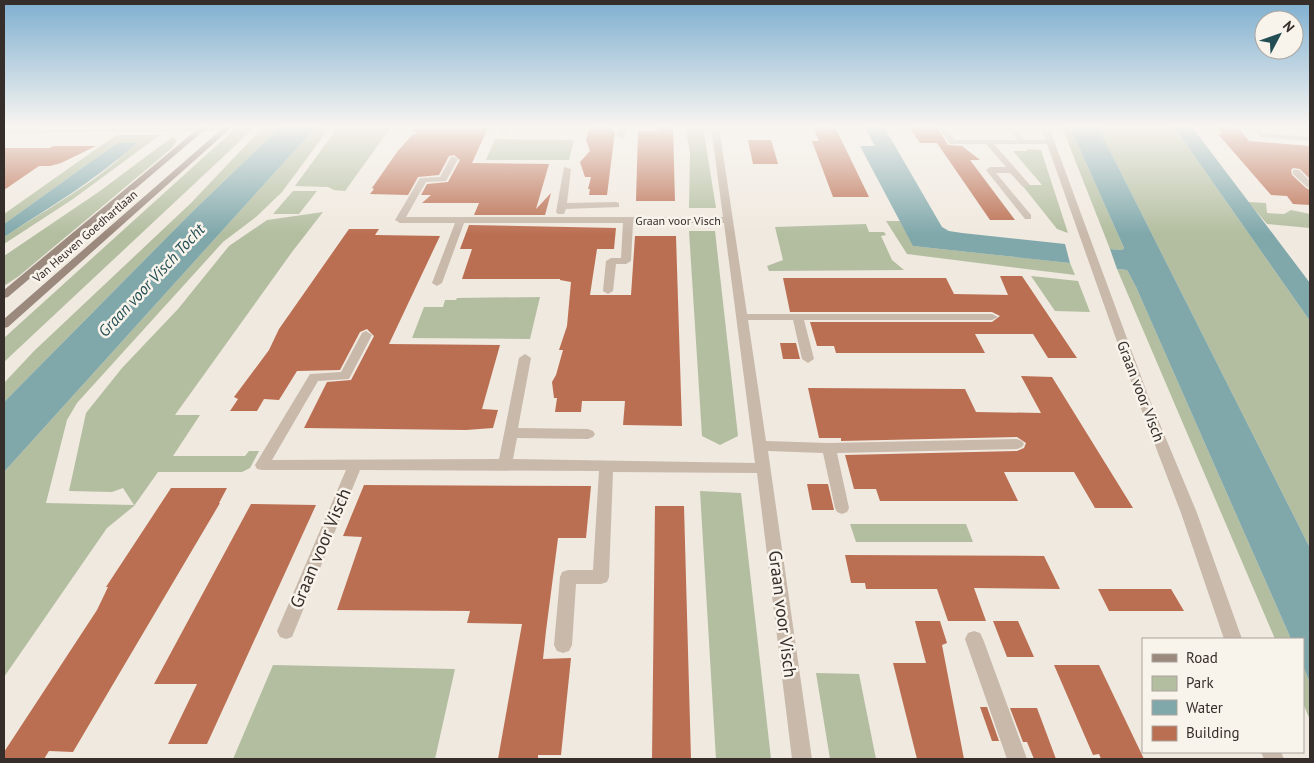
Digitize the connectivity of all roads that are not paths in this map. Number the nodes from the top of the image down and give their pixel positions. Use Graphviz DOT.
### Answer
graph roads {
  1 [pos="163,163"];
  2 [pos="189,163"];
  3 [pos="452,163"];
  4 [pos="720,163"];
  5 [pos="1006,163"];
  6 [pos="1057,163"];
  7 [pos="568,169"];
  8 [pos="1013,170"];
  9 [pos="1296,172"];
  10 [pos="1026,185"];
  11 [pos="1310,186"];
  12 [pos="616,205"];
  13 [pos="562,206"];
  14 [pos="1028,217"];
  15 [pos="461,219"];
  16 [pos="560,219"];
  17 [pos="628,220"];
  18 [pos="729,220"];
  19 [pos="437,283"];
  20 [pos="608,290"];
  21 [pos="4,295"];
  22 [pos="740,317"];
  23 [pos="992,317"];
  24 [pos="798,318"];
  25 [pos="4,325"];
  26 [pos="366,334"];
  27 [pos="525,358"];
  28 [pos="808,359"];
  29 [pos="510,434"];
  30 [pos="588,434"];
  31 [pos="1017,444"];
  32 [pos="760,446"];
  33 [pos="829,448"];
  34 [pos="505,464"];
  35 [pos="355,465"];
  36 [pos="606,466"];
  37 [pos="764,468"];
  38 [pos="842,508"];
  39 [pos="286,631"];
  40 [pos="1233,638"];
  41 [pos="974,639"];
  42 [pos="563,646"];
  43 [pos="802,759"];
  44 [pos="1017,759"];
  1 -- 21 [label="main road, Van Heuven Goedhartlaan"];
  2 -- 25 [label="main road, Van Heuven Goedhartlaan"];
  3 -- 15 [label="street, Graan voor Visch"];
  4 -- 18 [label="street, Graan voor Visch"];
  5 -- 8 [label="street"];
  6 -- 40 [label="street, Graan voor Visch"];
  7 -- 13 [label="street"];
  8 -- 10 [label="street"];
  8 -- 14 [label="street"];
  9 -- 11 [label="street"];
  12 -- 13 [label="street, Graan voor Visch"];
  13 -- 16 [label="street"];
  15 -- 16 [label="street, Graan voor Visch"];
  15 -- 19 [label="street"];
  16 -- 17 [label="street, Graan voor Visch"];
  17 -- 18 [label="street, Graan voor Visch"];
  17 -- 20 [label="street, Graan voor Visch"];
  18 -- 22 [label="street, Graan voor Visch"];
  22 -- 24 [label="street"];
  22 -- 32 [label="street, Graan voor Visch"];
  23 -- 24 [label="street"];
  24 -- 28 [label="street"];
  26 -- 35 [label="street, Graan voor Visch"];
  27 -- 29 [label="street"];
  29 -- 30 [label="street"];
  29 -- 34 [label="street"];
  31 -- 33 [label="street"];
  32 -- 33 [label="street"];
  32 -- 37 [label="street, Graan voor Visch"];
  33 -- 38 [label="street"];
  34 -- 35 [label="street, Graan voor Visch"];
  34 -- 36 [label="street, Graan voor Visch"];
  35 -- 39 [label="street, Graan voor Visch"];
  36 -- 37 [label="street, Graan voor Visch"];
  36 -- 42 [label="street"];
  37 -- 43 [label="street, Graan voor Visch"];
  41 -- 44 [label="street"];
}
